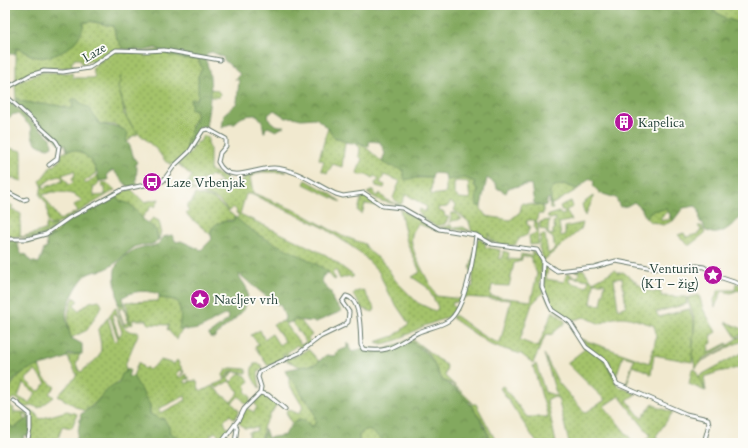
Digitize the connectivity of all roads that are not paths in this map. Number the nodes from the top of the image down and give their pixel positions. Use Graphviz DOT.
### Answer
graph roads {
  1 [pos="220,60"];
  2 [pos="5,89"];
  3 [pos="5,96"];
  4 [pos="49,165"];
  5 [pos="5,191"];
  6 [pos="27,199"];
  7 [pos="476,235"];
  8 [pos="5,239"];
  9 [pos="543,260"];
  10 [pos="743,285"];
  11 [pos="260,393"];
  12 [pos="14,402"];
  13 [pos="285,409"];
  14 [pos="235,424"];
  15 [pos="27,443"];
  16 [pos="221,443"];
  17 [pos="235,443"];
  18 [pos="704,443"];
  1 -- 2 [label="street, Laze"];
  3 -- 4 [label="street"];
  5 -- 6 [label="street"];
  7 -- 8 [label="street"];
  7 -- 9 [label="street"];
  7 -- 11 [label="street"];
  9 -- 10 [label="street"];
  9 -- 18 [label="street"];
  11 -- 13 [label="street"];
  11 -- 14 [label="street"];
  12 -- 15 [label="street"];
  14 -- 16 [label="street"];
  14 -- 17 [label="street"];
}
